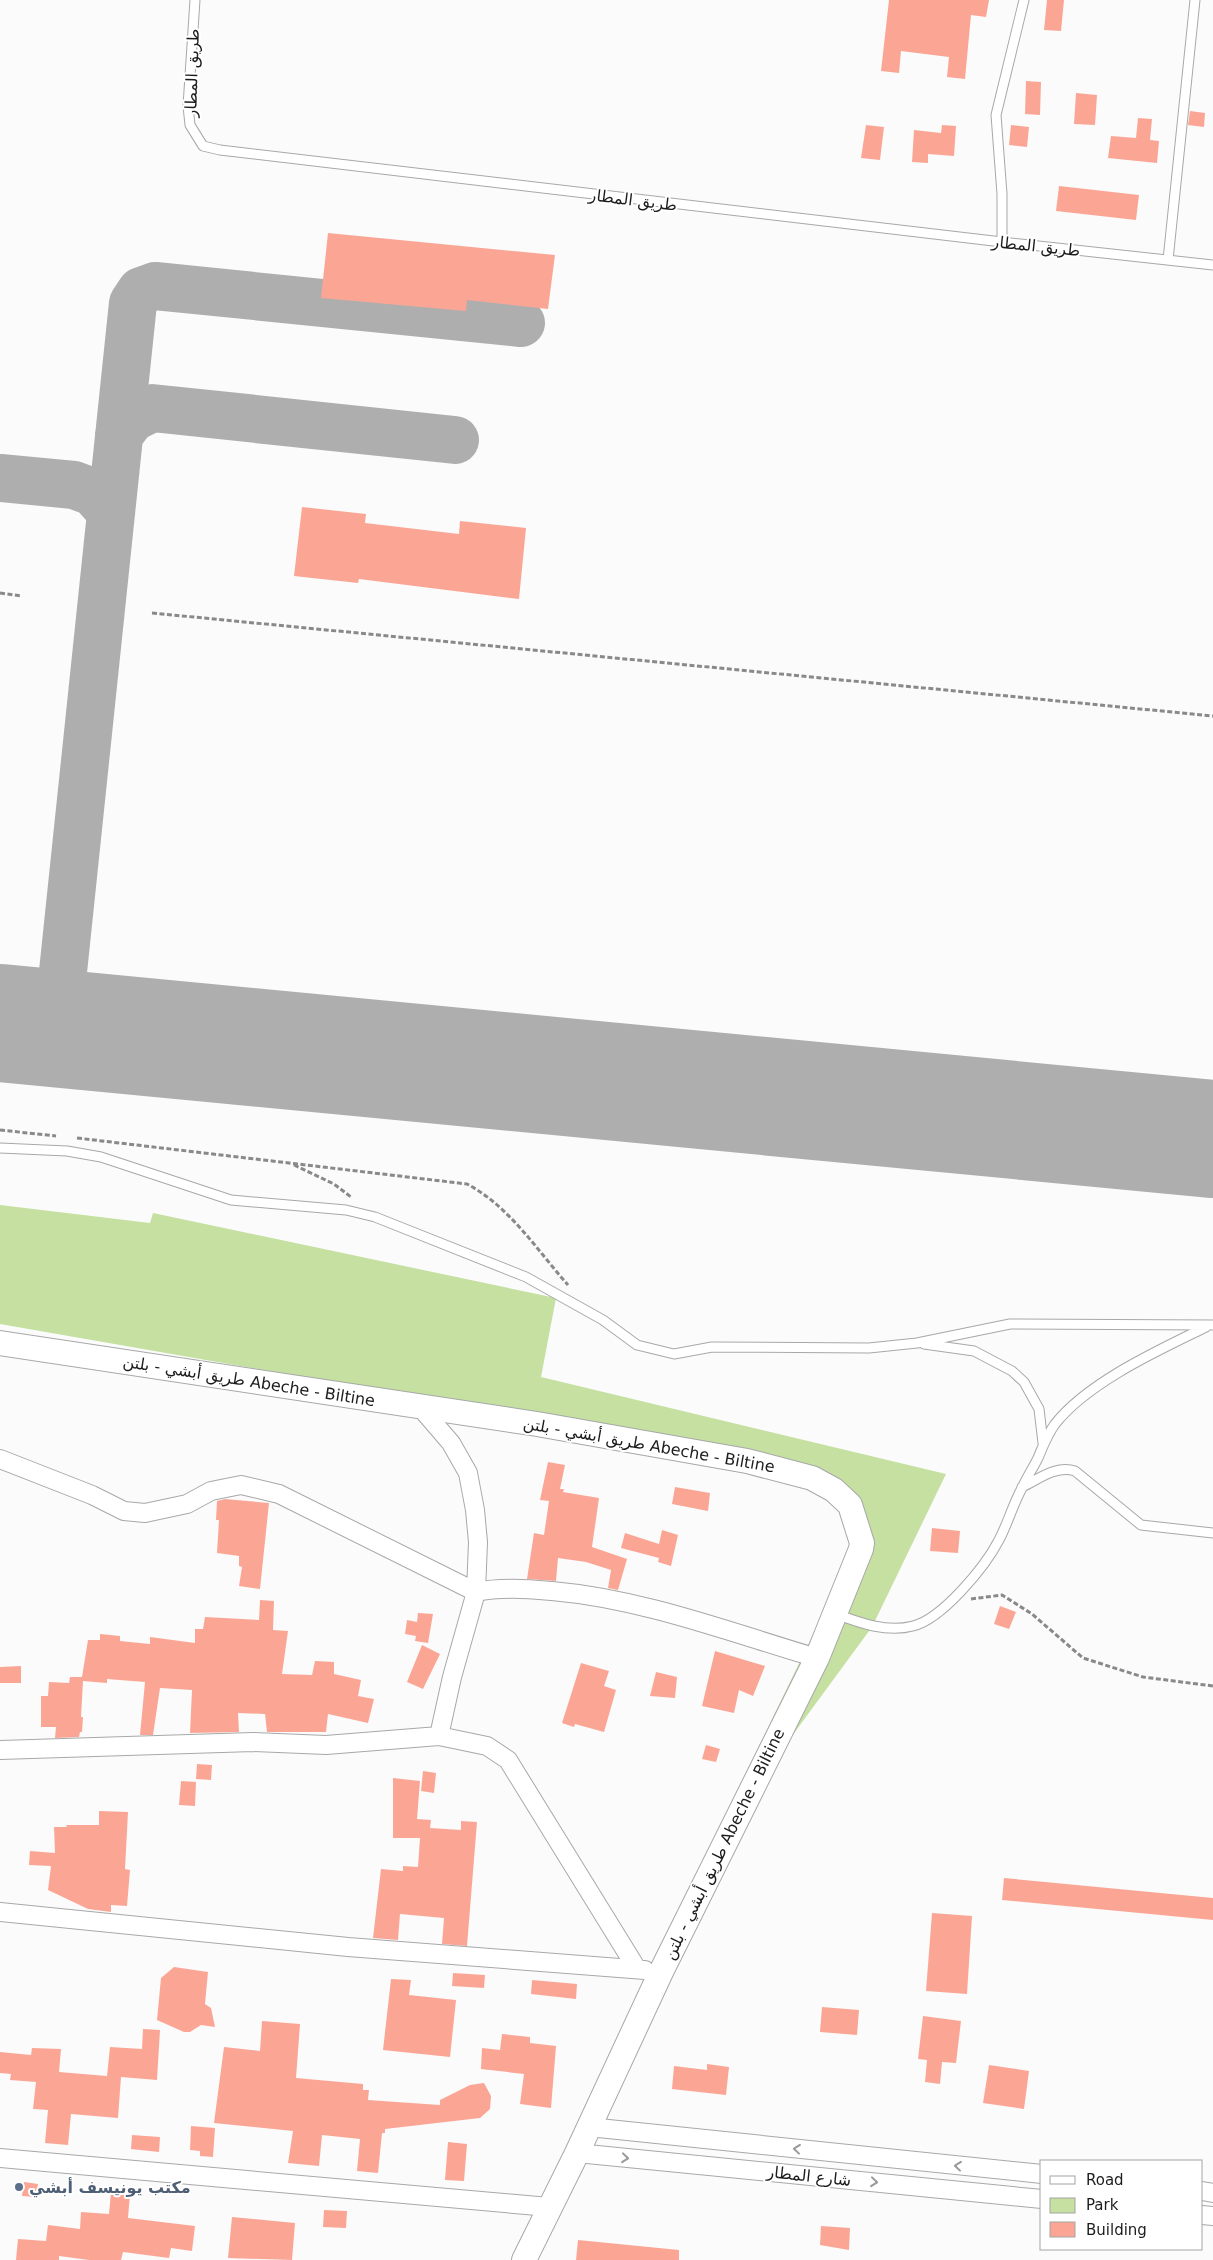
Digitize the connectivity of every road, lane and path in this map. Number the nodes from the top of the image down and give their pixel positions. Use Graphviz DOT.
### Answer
graph roads {
  1 [pos="195,0"];
  2 [pos="1024,0"];
  3 [pos="1195,0"];
  4 [pos="1002,242"];
  5 [pos="1168,260"];
  6 [pos="1213,265"];
  7 [pos="0,593"];
  8 [pos="22,596"];
  9 [pos="152,613"];
  10 [pos="1213,716"];
  11 [pos="0,1130"];
  12 [pos="59,1136"];
  13 [pos="69,1137"];
  14 [pos="0,1148"];
  15 [pos="289,1163"];
  16 [pos="375,1217"];
  17 [pos="592,1314"];
  18 [pos="1211,1325"];
  19 [pos="0,1343"];
  20 [pos="918,1343"];
  21 [pos="420,1407"];
  22 [pos="1043,1443"];
  23 [pos="0,1459"];
  24 [pos="1021,1488"];
  25 [pos="1213,1533"];
  26 [pos="476,1592"];
  27 [pos="950,1601"];
  28 [pos="835,1614"];
  29 [pos="817,1658"];
  30 [pos="1213,1686"];
  31 [pos="439,1736"];
  32 [pos="0,1750"];
  33 [pos="0,1912"];
  34 [pos="637,1969"];
  35 [pos="661,1972"];
  36 [pos="588,2127"];
  37 [pos="577,2153"];
  38 [pos="0,2158"];
  39 [pos="990,2169"];
  40 [pos="1040,2174"];
  41 [pos="987,2194"];
  42 [pos="1040,2199"];
  43 [pos="549,2207"];
  44 [pos="524,2260"];
  1 -- 4 [label="lane, طريق المطار"];
  2 -- 4 [label="lane"];
  3 -- 5 [label="lane"];
  4 -- 5 [label="lane, طريق المطار"];
  5 -- 6 [label="lane, طريق المطار"];
  7 -- 8 [label="path"];
  9 -- 10 [label="path"];
  11 -- 12 [label="path"];
  13 -- 15 [label="path"];
  14 -- 16 [label="lane"];
  15 -- 16 [label="path"];
  15 -- 17 [label="path"];
  16 -- 17 [label="lane"];
  17 -- 20 [label="lane"];
  18 -- 20 [label="lane"];
  18 -- 22 [label="lane"];
  19 -- 21 [label="main road, طريق أبشي - بلتن Abeche - Biltine"];
  20 -- 22 [label="lane"];
  21 -- 26 [label="street"];
  21 -- 28 [label="main road, طريق أبشي - بلتن Abeche - Biltine"];
  22 -- 24 [label="lane"];
  23 -- 26 [label="street"];
  24 -- 25 [label="lane"];
  24 -- 27 [label="lane"];
  26 -- 29 [label="street"];
  26 -- 31 [label="street"];
  27 -- 28 [label="lane"];
  27 -- 30 [label="path"];
  28 -- 29 [label="main road, طريق أبشي - بلتن Abeche - Biltine"];
  29 -- 35 [label="main road, طريق أبشي - بلتن Abeche - Biltine"];
  31 -- 32 [label="street"];
  31 -- 34 [label="street"];
  33 -- 34 [label="street"];
  34 -- 35 [label="street"];
  35 -- 36 [label="main road, طريق أبشي - بلتن Abeche - Biltine"];
  36 -- 37 [label="main road, طريق أبشي - بلتن Abeche - Biltine"];
  39 -- 36 [label="street, شارع المطار, one-way"];
  37 -- 41 [label="street, شارع المطار, one-way"];
  37 -- 43 [label="main road, طريق أبشي - بلتن Abeche - Biltine"];
  38 -- 43 [label="street"];
  39 -- 40 [label="street, شارع المطار"];
  39 -- 41 [label="street"];
  41 -- 42 [label="street, شارع المطار"];
  43 -- 44 [label="main road, طريق أبشي - بلتن Abeche - Biltine"];
}
